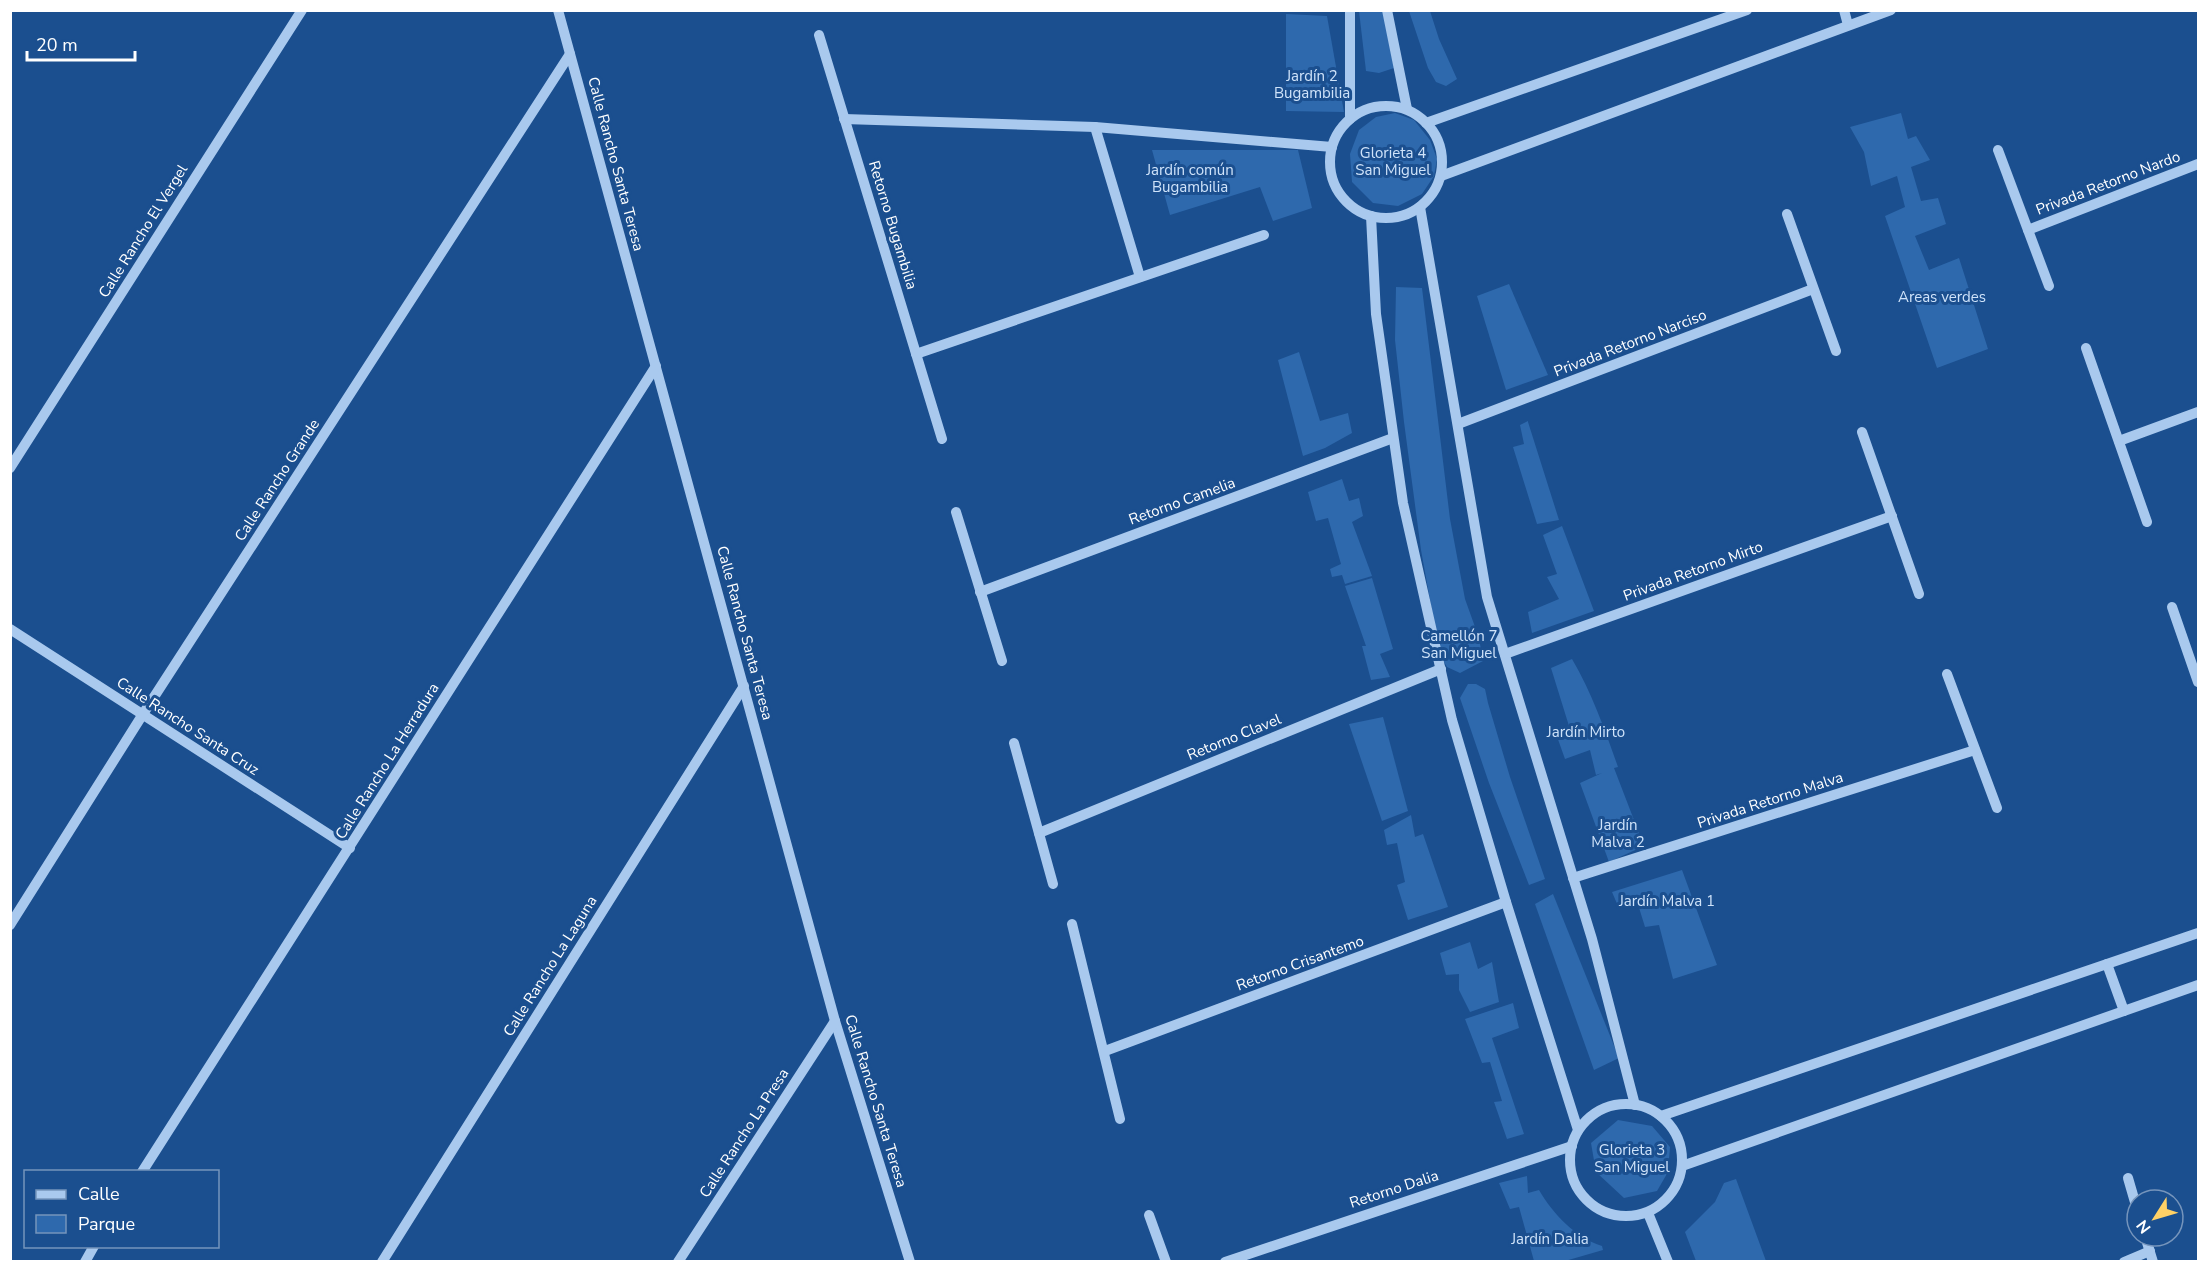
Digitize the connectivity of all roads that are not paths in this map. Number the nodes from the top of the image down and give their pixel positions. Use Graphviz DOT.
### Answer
graph roads {
  1 [pos="302,10"];
  2 [pos="558,10"];
  3 [pos="1350,10"];
  4 [pos="1387,10"];
  5 [pos="1747,10"];
  6 [pos="1844,10"];
  7 [pos="1891,10"];
  8 [pos="1848,25"];
  9 [pos="819,35"];
  10 [pos="570,54"];
  11 [pos="1407,109"];
  12 [pos="844,119"];
  13 [pos="1350,119"];
  14 [pos="1426,123"];
  15 [pos="1095,127"];
  16 [pos="1332,147"];
  17 [pos="1998,150"];
  18 [pos="2199,164"];
  19 [pos="1441,176"];
  20 [pos="1420,207"];
  21 [pos="1786,214"];
  22 [pos="1371,216"];
  23 [pos="2028,230"];
  24 [pos="1264,235"];
  25 [pos="1140,277"];
  26 [pos="2049,286"];
  27 [pos="1813,290"];
  28 [pos="2086,348"];
  29 [pos="1836,351"];
  30 [pos="916,354"];
  31 [pos="656,366"];
  32 [pos="2199,412"];
  33 [pos="1458,424"];
  34 [pos="1862,432"];
  35 [pos="1393,438"];
  36 [pos="942,440"];
  37 [pos="2119,441"];
  38 [pos="10,468"];
  39 [pos="956,512"];
  40 [pos="1892,516"];
  41 [pos="2147,522"];
  42 [pos="980,592"];
  43 [pos="1919,594"];
  44 [pos="2172,607"];
  45 [pos="10,629"];
  46 [pos="1505,654"];
  47 [pos="2195,659"];
  48 [pos="1002,661"];
  49 [pos="1441,669"];
  50 [pos="1947,674"];
  51 [pos="2199,682"];
  52 [pos="744,686"];
  53 [pos="143,714"];
  54 [pos="1014,743"];
  55 [pos="1975,750"];
  56 [pos="1997,808"];
  57 [pos="1039,833"];
  58 [pos="350,848"];
  59 [pos="1573,879"];
  60 [pos="1053,884"];
  61 [pos="1506,902"];
  62 [pos="1072,924"];
  63 [pos="10,925"];
  64 [pos="2199,933"];
  65 [pos="2107,964"];
  66 [pos="2199,985"];
  67 [pos="2124,1011"];
  68 [pos="835,1021"];
  69 [pos="1105,1051"];
  70 [pos="1635,1105"];
  71 [pos="1661,1116"];
  72 [pos="1120,1119"];
  73 [pos="1578,1130"];
  74 [pos="1572,1146"];
  75 [pos="1682,1167"];
  76 [pos="143,1170"];
  77 [pos="2128,1179"];
  78 [pos="2131,1188"];
  79 [pos="1648,1213"];
  80 [pos="1149,1215"];
  81 [pos="93,1248"];
  82 [pos="2151,1256"];
  83 [pos="84,1262"];
  84 [pos="382,1262"];
  85 [pos="678,1262"];
  86 [pos="910,1262"];
  87 [pos="1166,1262"];
  88 [pos="1225,1262"];
  89 [pos="1668,1262"];
  90 [pos="2124,1262"];
  1 -- 38 [label="street, Calle Rancho El Vergel"];
  2 -- 10 [label="street, Calle Rancho Santa Teresa"];
  3 -- 13 [label="street"];
  4 -- 11 [label="street"];
  5 -- 14 [label="street"];
  6 -- 8 [label="street"];
  7 -- 8 [label="street"];
  8 -- 19 [label="street"];
  9 -- 12 [label="street, Retorno Bugambilia"];
  10 -- 31 [label="street, Calle Rancho Santa Teresa"];
  10 -- 53 [label="street, Calle Rancho Grande"];
  11 -- 13 [label="street"];
  11 -- 14 [label="street"];
  12 -- 15 [label="street"];
  12 -- 30 [label="street, Retorno Bugambilia"];
  13 -- 16 [label="street"];
  14 -- 19 [label="street"];
  15 -- 16 [label="street"];
  15 -- 25 [label="street"];
  16 -- 22 [label="street"];
  17 -- 23 [label="street"];
  18 -- 23 [label="street, Privada Retorno Nardo"];
  19 -- 20 [label="street"];
  20 -- 22 [label="street"];
  20 -- 33 [label="street"];
  21 -- 27 [label="street"];
  22 -- 35 [label="street"];
  23 -- 26 [label="street"];
  24 -- 25 [label="street"];
  25 -- 30 [label="street"];
  27 -- 29 [label="street"];
  27 -- 33 [label="street, Privada Retorno Narciso"];
  28 -- 37 [label="street"];
  30 -- 36 [label="street, Retorno Bugambilia"];
  31 -- 52 [label="street, Calle Rancho Santa Teresa"];
  31 -- 58 [label="street, Calle Rancho La Herradura"];
  32 -- 37 [label="street"];
  33 -- 46 [label="street"];
  34 -- 40 [label="street"];
  35 -- 42 [label="street, Retorno Camelia"];
  35 -- 49 [label="street"];
  37 -- 41 [label="street"];
  39 -- 42 [label="street"];
  40 -- 43 [label="street"];
  40 -- 46 [label="street, Privada Retorno Mirto"];
  42 -- 48 [label="street"];
  44 -- 47 [label="street"];
  45 -- 53 [label="street, Calle Rancho Santa Cruz"];
  46 -- 59 [label="street"];
  47 -- 51 [label="street"];
  49 -- 57 [label="street, Retorno Clavel"];
  49 -- 61 [label="street"];
  50 -- 55 [label="street"];
  52 -- 68 [label="street, Calle Rancho Santa Teresa"];
  52 -- 84 [label="street, Calle Rancho La Laguna"];
  53 -- 58 [label="street, Calle Rancho Santa Cruz"];
  53 -- 63 [label="street, Calle Rancho Grande"];
  54 -- 57 [label="street"];
  55 -- 56 [label="street"];
  55 -- 59 [label="street, Privada Retorno Malva"];
  57 -- 60 [label="street"];
  58 -- 76 [label="street, Calle Rancho La Herradura"];
  59 -- 70 [label="street"];
  61 -- 69 [label="street, Retorno Crisantemo"];
  61 -- 73 [label="street"];
  62 -- 69 [label="street"];
  64 -- 65 [label="street"];
  65 -- 67 [label="street"];
  65 -- 71 [label="street"];
  66 -- 67 [label="street"];
  67 -- 75 [label="street"];
  68 -- 85 [label="street, Calle Rancho La Presa"];
  68 -- 86 [label="street, Calle Rancho Santa Teresa"];
  69 -- 72 [label="street"];
  70 -- 71 [label="street"];
  70 -- 73 [label="street"];
  71 -- 75 [label="street"];
  73 -- 74 [label="street"];
  74 -- 79 [label="street"];
  74 -- 88 [label="street, Retorno Dalia"];
  75 -- 79 [label="street"];
  77 -- 78 [label="street"];
  79 -- 89 [label="street"];
  80 -- 87 [label="street"];
  81 -- 83 [label="street"];
  82 -- 90 [label="street"];
}
